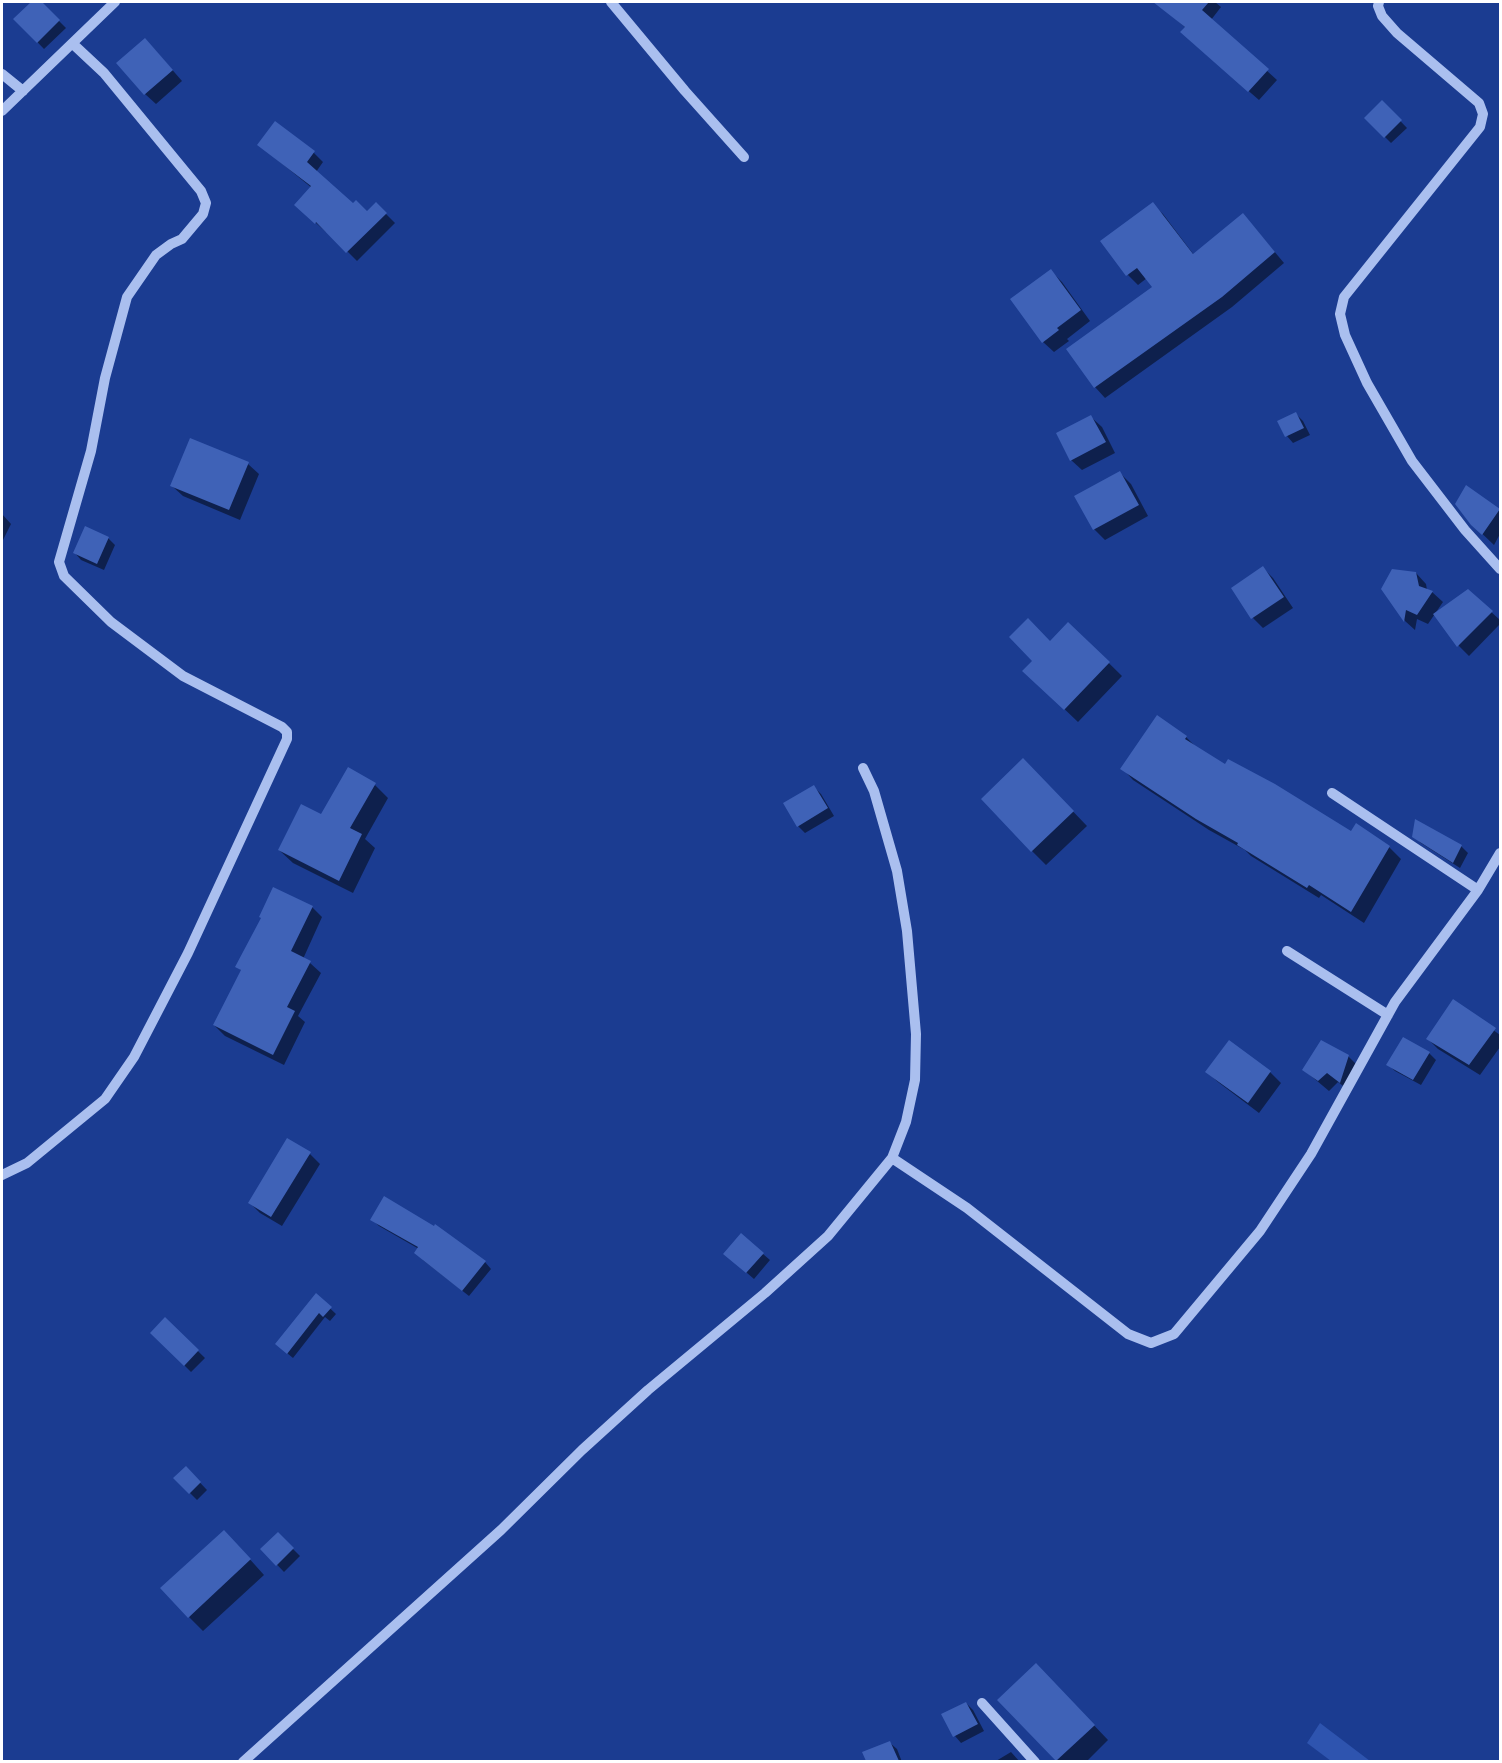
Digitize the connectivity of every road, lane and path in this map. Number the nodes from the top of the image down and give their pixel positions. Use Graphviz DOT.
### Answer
graph roads {
  1 [pos="115,2"];
  2 [pos="611,2"];
  3 [pos="1379,2"];
  4 [pos="73,44"];
  5 [pos="2,74"];
  6 [pos="23,91"];
  7 [pos="2,111"];
  8 [pos="744,157"];
  9 [pos="1500,569"];
  10 [pos="863,768"];
  11 [pos="1332,793"];
  12 [pos="1500,853"];
  13 [pos="1478,890"];
  14 [pos="1287,951"];
  15 [pos="1388,1015"];
  16 [pos="892,1158"];
  17 [pos="2,1175"];
  18 [pos="982,1703"];
  19 [pos="243,1761"];
  20 [pos="1035,1761"];
  1 -- 4 [label="street"];
  2 -- 8 [label="street"];
  3 -- 9 [label="street"];
  4 -- 6 [label="street"];
  4 -- 17 [label="street"];
  5 -- 6 [label="street"];
  6 -- 7 [label="street"];
  10 -- 16 [label="street"];
  11 -- 13 [label="street"];
  12 -- 13 [label="street"];
  13 -- 15 [label="street"];
  14 -- 15 [label="street"];
  15 -- 16 [label="street"];
  16 -- 19 [label="street"];
  18 -- 20 [label="street"];
}
